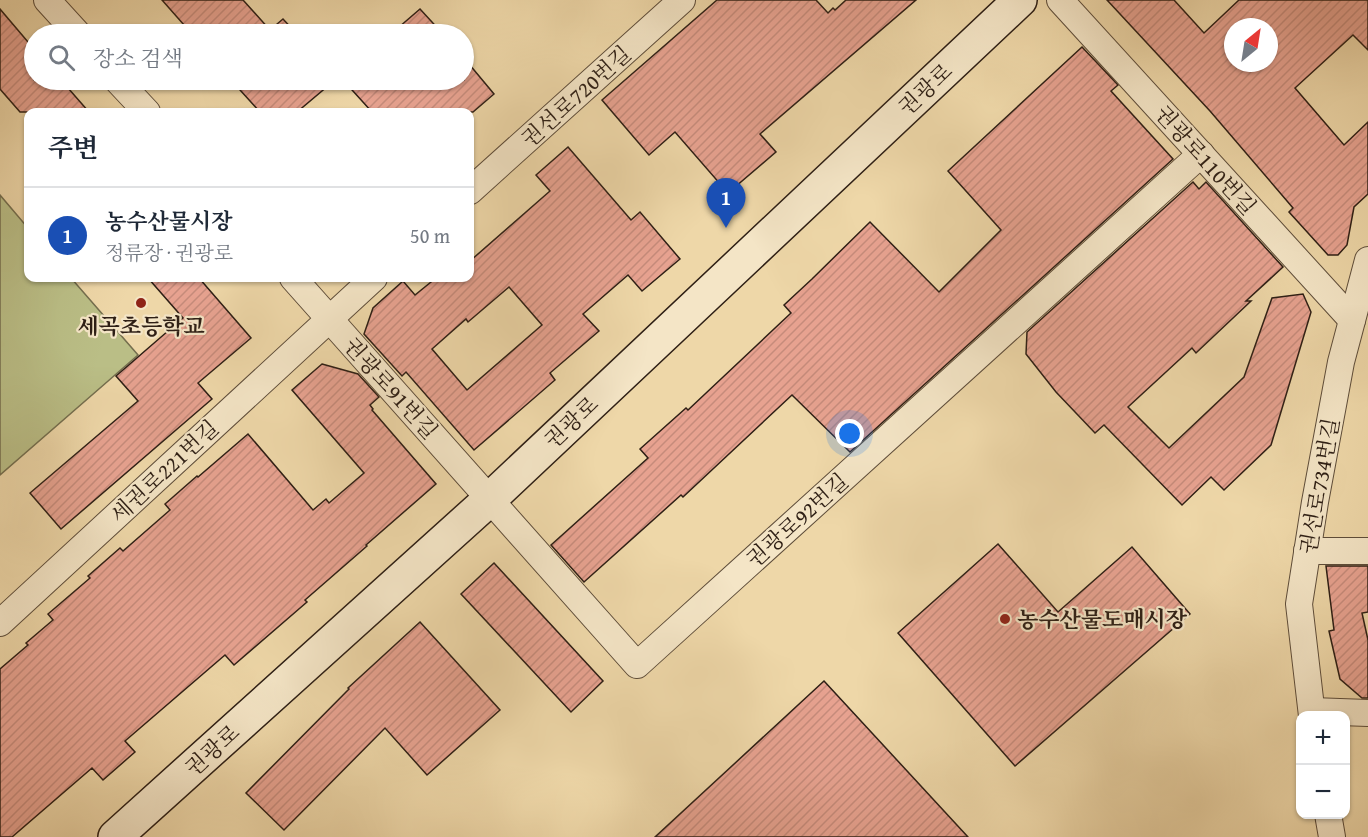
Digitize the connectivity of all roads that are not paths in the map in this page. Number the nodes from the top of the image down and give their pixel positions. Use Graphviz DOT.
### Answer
graph roads {
  1 [pos="47,0"];
  2 [pos="682,0"];
  3 [pos="1020,0"];
  4 [pos="1060,0"];
  5 [pos="69,24"];
  6 [pos="126,90"];
  7 [pos="143,108"];
  8 [pos="1201,154"];
  9 [pos="474,187"];
  10 [pos="1368,260"];
  11 [pos="297,282"];
  12 [pos="370,282"];
  13 [pos="329,318"];
  14 [pos="1352,320"];
  15 [pos="490,499"];
  16 [pos="1307,551"];
  17 [pos="1368,551"];
  18 [pos="5,609"];
  19 [pos="1312,711"];
  20 [pos="1350,713"];
  21 [pos="1368,713"];
  22 [pos="1329,819"];
  23 [pos="115,837"];
  24 [pos="1332,837"];
  1 -- 5 [label="street"];
  2 -- 9 [label="street, 권선로720번길"];
  3 -- 15 [label="street, 권광로"];
  4 -- 8 [label="street, 권광로110번길"];
  6 -- 7 [label="street"];
  8 -- 14 [label="street, 권광로110번길"];
  8 -- 15 [label="street, 권광로92번길"];
  10 -- 14 [label="street, 권선로734번길"];
  11 -- 13 [label="street, 권광로91번길"];
  12 -- 13 [label="street"];
  13 -- 15 [label="street, 권광로91번길"];
  13 -- 18 [label="street, 세권로221번길"];
  14 -- 16 [label="street, 권선로734번길"];
  15 -- 23 [label="street, 권광로"];
  16 -- 17 [label="street"];
  16 -- 19 [label="street, 권선로734번길"];
  20 -- 21 [label="street"];
  22 -- 24 [label="street"];
}
